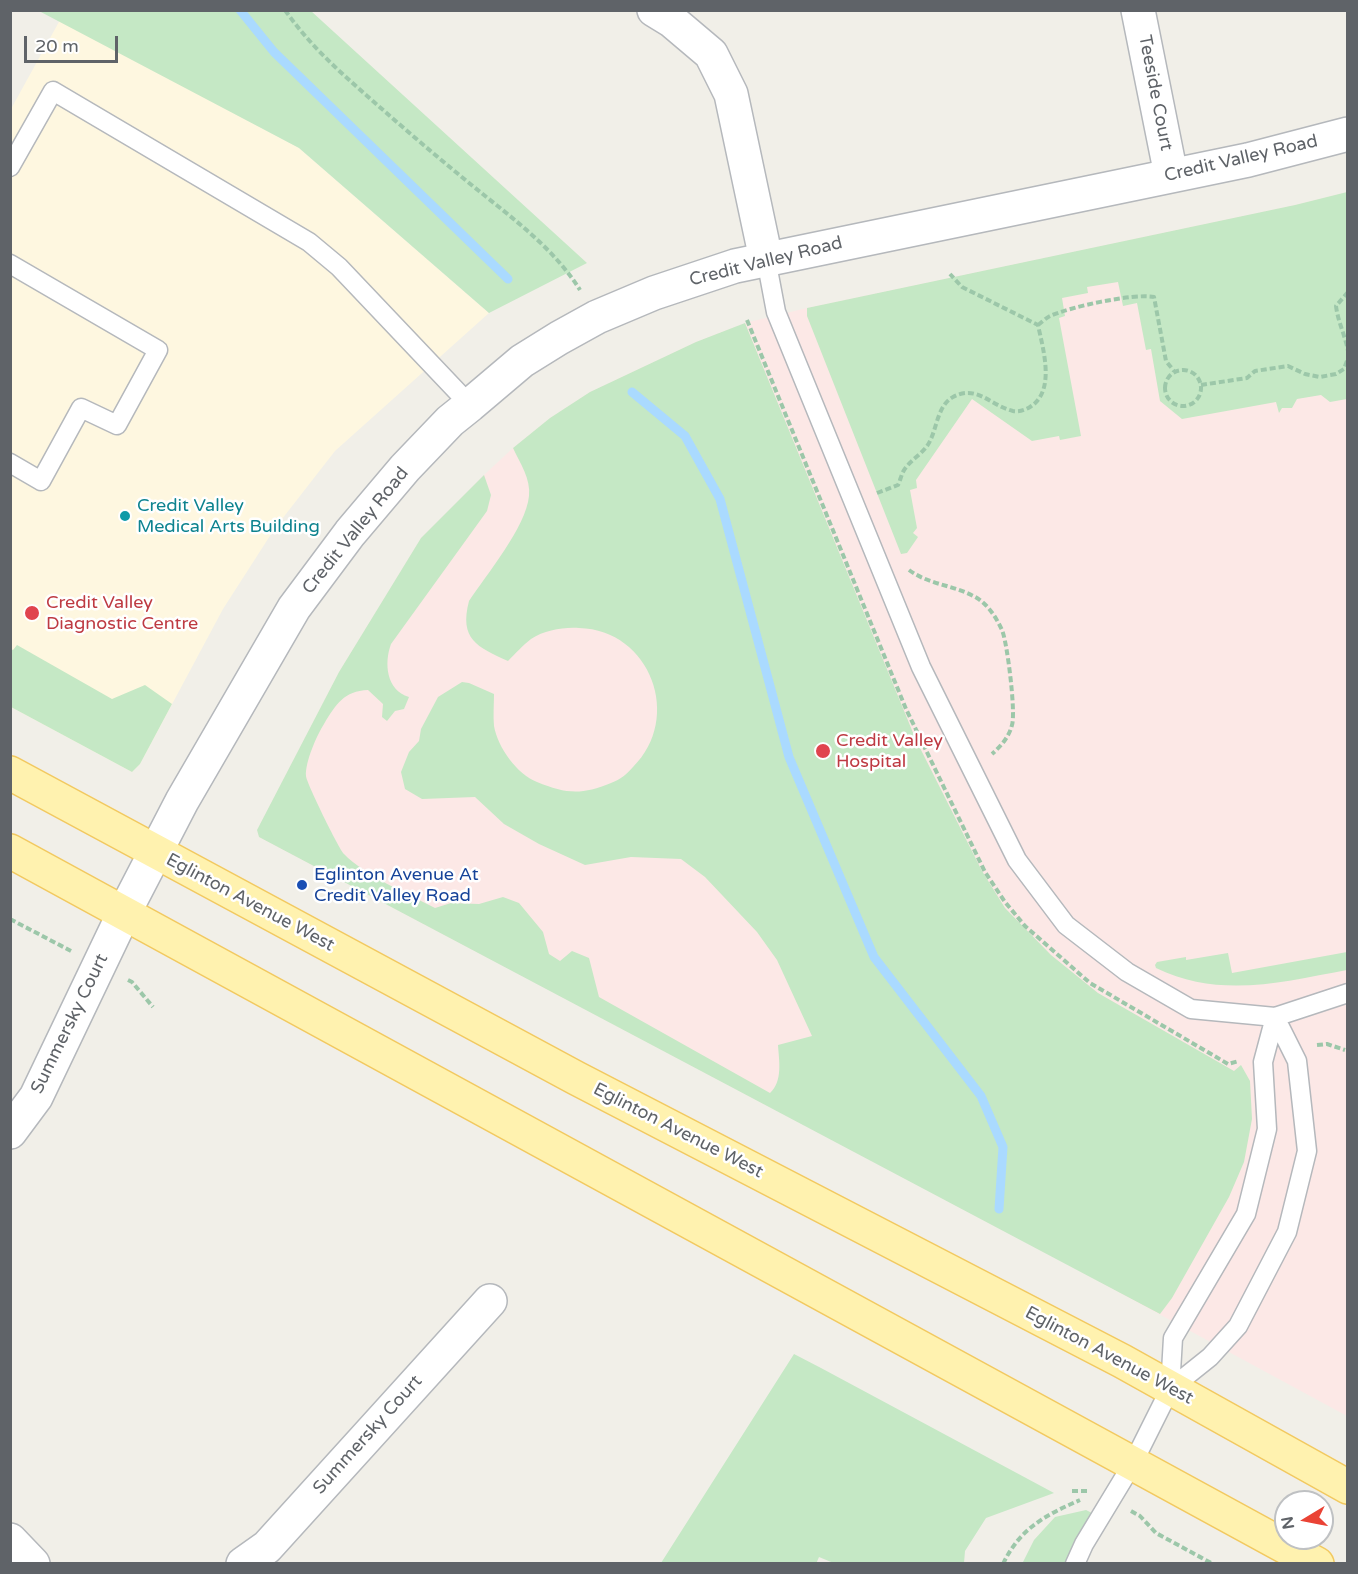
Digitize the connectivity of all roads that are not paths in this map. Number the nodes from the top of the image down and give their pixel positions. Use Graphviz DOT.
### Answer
graph roads {
  1 [pos="654,10"];
  2 [pos="1138,10"];
  3 [pos="1347,134"];
  4 [pos="10,167"];
  5 [pos="1171,175"];
  6 [pos="765,259"];
  7 [pos="10,264"];
  8 [pos="470,405"];
  9 [pos="10,463"];
  10 [pos="10,773"];
  11 [pos="10,851"];
  12 [pos="157,853"];
  13 [pos="124,913"];
  14 [pos="1347,993"];
  15 [pos="1275,1017"];
  16 [pos="10,1132"];
  17 [pos="490,1301"];
  18 [pos="1170,1389"];
  19 [pos="1133,1463"];
  20 [pos="1347,1487"];
  21 [pos="10,1540"];
  22 [pos="33,1563"];
  23 [pos="243,1563"];
  24 [pos="1075,1563"];
  25 [pos="1317,1563"];
  1 -- 6 [label="street"];
  2 -- 5 [label="street, Teeside Court"];
  3 -- 5 [label="street, Credit Valley Road"];
  4 -- 8 [label="lane"];
  5 -- 6 [label="street, Credit Valley Road"];
  6 -- 8 [label="street, Credit Valley Road"];
  6 -- 15 [label="lane"];
  7 -- 9 [label="lane"];
  8 -- 12 [label="street, Credit Valley Road"];
  10 -- 12 [label="main road, Eglinton Avenue West"];
  11 -- 13 [label="main road"];
  12 -- 13 [label="street, Credit Valley Road"];
  12 -- 18 [label="main road, Eglinton Avenue West"];
  13 -- 16 [label="street, Summersky Court"];
  13 -- 19 [label="main road"];
  14 -- 15 [label="lane"];
  15 -- 18 [label="lane"];
  15 -- 18 [label="lane"];
  17 -- 23 [label="street, Summersky Court"];
  18 -- 19 [label="lane"];
  18 -- 20 [label="main road, Eglinton Avenue West"];
  19 -- 24 [label="lane"];
  19 -- 25 [label="main road"];
  21 -- 22 [label="street"];
}
